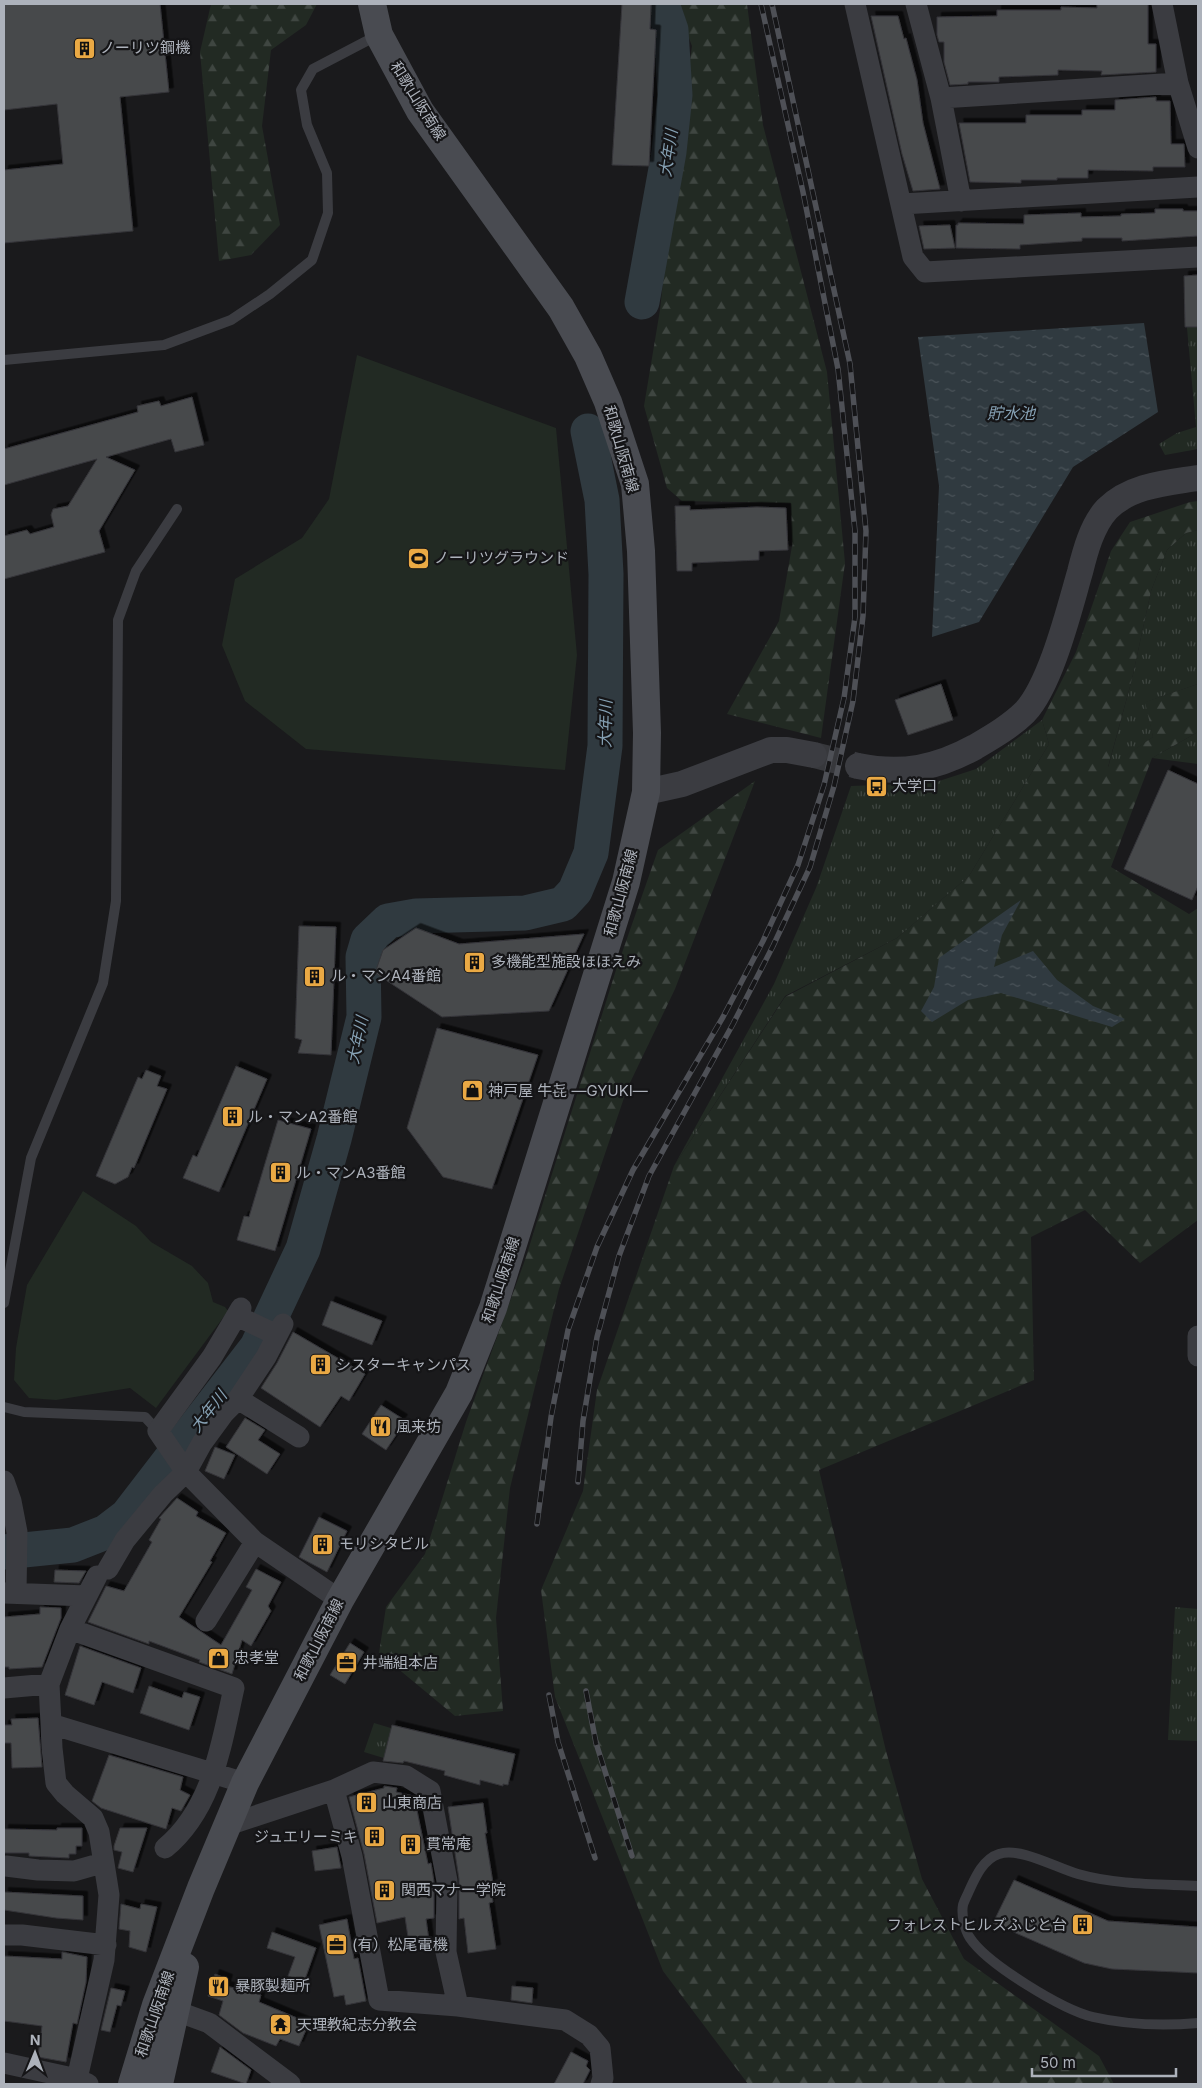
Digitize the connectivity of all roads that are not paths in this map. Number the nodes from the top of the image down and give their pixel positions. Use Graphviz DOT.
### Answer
graph roads {
  1 [pos="372,4"];
  2 [pos="854,4"];
  3 [pos="916,4"];
  4 [pos="1162,4"];
  5 [pos="379,35"];
  6 [pos="1178,83"];
  7 [pos="941,98"];
  8 [pos="1198,148"];
  9 [pos="1198,187"];
  10 [pos="961,201"];
  11 [pos="902,204"];
  12 [pos="1198,257"];
  13 [pos="4,360"];
  14 [pos="1198,478"];
  15 [pos="177,510"];
  16 [pos="814,755"];
  17 [pos="858,766"];
  18 [pos="646,792"];
  19 [pos="4,1303"];
  20 [pos="1198,1336"];
  21 [pos="1198,1356"];
  22 [pos="238,1399"];
  23 [pos="4,1407"];
  24 [pos="158,1431"];
  25 [pos="299,1437"];
  26 [pos="184,1469"];
  27 [pos="4,1481"];
  28 [pos="255,1542"];
  29 [pos="10,1593"];
  30 [pos="87,1596"];
  31 [pos="340,1600"];
  32 [pos="206,1620"];
  33 [pos="70,1629"];
  34 [pos="49,1684"];
  35 [pos="4,1688"];
  36 [pos="51,1724"];
  37 [pos="214,1775"];
  38 [pos="245,1783"];
  39 [pos="334,1790"];
  40 [pos="228,1825"];
  41 [pos="165,1848"];
  42 [pos="102,1863"];
  43 [pos="6,1866"];
  44 [pos="1198,1886"];
  45 [pos="201,1888"];
  46 [pos="4,1935"];
  47 [pos="106,1945"];
  48 [pos="458,2006"];
  49 [pos="176,2011"];
  50 [pos="1198,2023"];
  51 [pos="4,2063"];
  52 [pos="82,2082"];
  53 [pos="132,2084"];
  54 [pos="159,2084"];
  55 [pos="290,2084"];
  56 [pos="601,2084"];
  1 -- 5 [label="main road, 和歌山阪南線"];
  2 -- 11 [label="street"];
  3 -- 7 [label="street"];
  4 -- 6 [label="street"];
  5 -- 13 [label="lane"];
  5 -- 18 [label="main road, 和歌山阪南線"];
  6 -- 7 [label="street"];
  6 -- 8 [label="street"];
  7 -- 10 [label="street"];
  9 -- 10 [label="street"];
  10 -- 11 [label="street"];
  11 -- 12 [label="street"];
  14 -- 17 [label="street"];
  15 -- 19 [label="lane"];
  16 -- 18 [label="street"];
  18 -- 31 [label="main road, 和歌山阪南線"];
  20 -- 21 [label="street"];
  22 -- 24 [label="street"];
  22 -- 25 [label="street"];
  22 -- 26 [label="street"];
  23 -- 24 [label="lane"];
  24 -- 26 [label="street"];
  26 -- 28 [label="street"];
  26 -- 30 [label="street"];
  27 -- 29 [label="street"];
  28 -- 31 [label="street"];
  28 -- 32 [label="street"];
  29 -- 30 [label="street"];
  30 -- 33 [label="street"];
  31 -- 38 [label="main road, 和歌山阪南線"];
  33 -- 34 [label="street"];
  33 -- 37 [label="street"];
  34 -- 35 [label="street"];
  34 -- 36 [label="street"];
  36 -- 37 [label="street"];
  36 -- 42 [label="street"];
  37 -- 38 [label="street"];
  37 -- 41 [label="street"];
  38 -- 40 [label="main road, 和歌山阪南線"];
  39 -- 40 [label="street"];
  39 -- 48 [label="street"];
  39 -- 48 [label="street"];
  40 -- 45 [label="main road, 和歌山阪南線"];
  42 -- 43 [label="street"];
  42 -- 47 [label="street"];
  44 -- 50 [label="lane"];
  45 -- 49 [label="main road, 和歌山阪南線"];
  45 -- 53 [label="main road, 和歌山阪南線"];
  46 -- 47 [label="street"];
  47 -- 52 [label="street"];
  48 -- 56 [label="street"];
  49 -- 54 [label="main road, 和歌山阪南線"];
  49 -- 55 [label="street"];
  51 -- 52 [label="street"];
}
